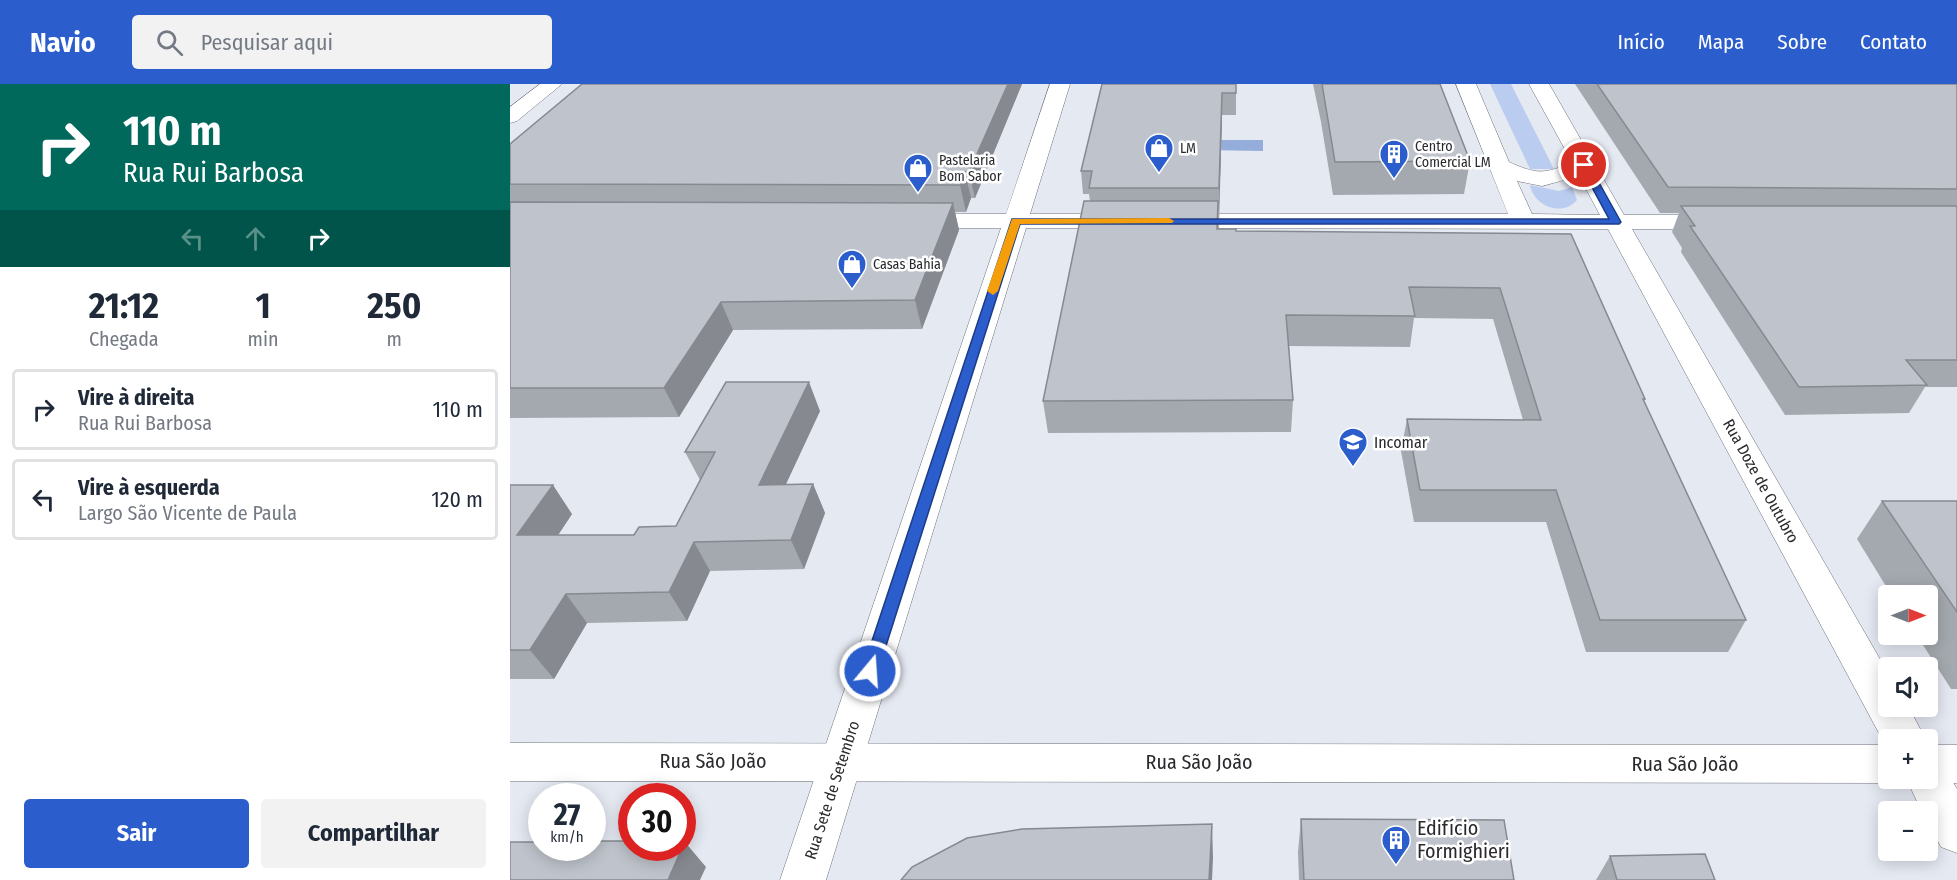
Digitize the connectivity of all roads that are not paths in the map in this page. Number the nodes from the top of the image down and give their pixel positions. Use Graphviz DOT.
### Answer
graph roads {
  1 [pos="552,84"];
  2 [pos="1060,84"];
  3 [pos="1466,84"];
  4 [pos="1539,84"];
  5 [pos="510,117"];
  6 [pos="1584,165"];
  7 [pos="1500,166"];
  8 [pos="886,220"];
  9 [pos="1016,221"];
  10 [pos="1523,222"];
  11 [pos="1616,222"];
  12 [pos="1745,222"];
  13 [pos="1899,729"];
  14 [pos="841,761"];
  15 [pos="510,762"];
  16 [pos="1878,764"];
  17 [pos="1938,764"];
  18 [pos="1957,764"];
  19 [pos="1933,789"];
  20 [pos="1957,832"];
  21 [pos="803,880"];
  1 -- 5 [label="street"];
  2 -- 9 [label="street, Rua Sete de Setembro"];
  3 -- 7 [label="street"];
  4 -- 6 [label="street, Rua Doze de Outubro"];
  6 -- 7 [label="street"];
  6 -- 11 [label="street, Rua Doze de Outubro"];
  7 -- 10 [label="street"];
  8 -- 9 [label="street"];
  9 -- 10 [label="street"];
  9 -- 14 [label="street, Rua Sete de Setembro"];
  10 -- 11 [label="street"];
  11 -- 12 [label="street"];
  11 -- 13 [label="street, Rua Doze de Outubro"];
  14 -- 15 [label="street, Rua São João"];
  14 -- 16 [label="street, Rua São João"];
  14 -- 21 [label="street, Rua Sete de Setembro"];
  17 -- 18 [label="street"];
  19 -- 20 [label="street"];
}
